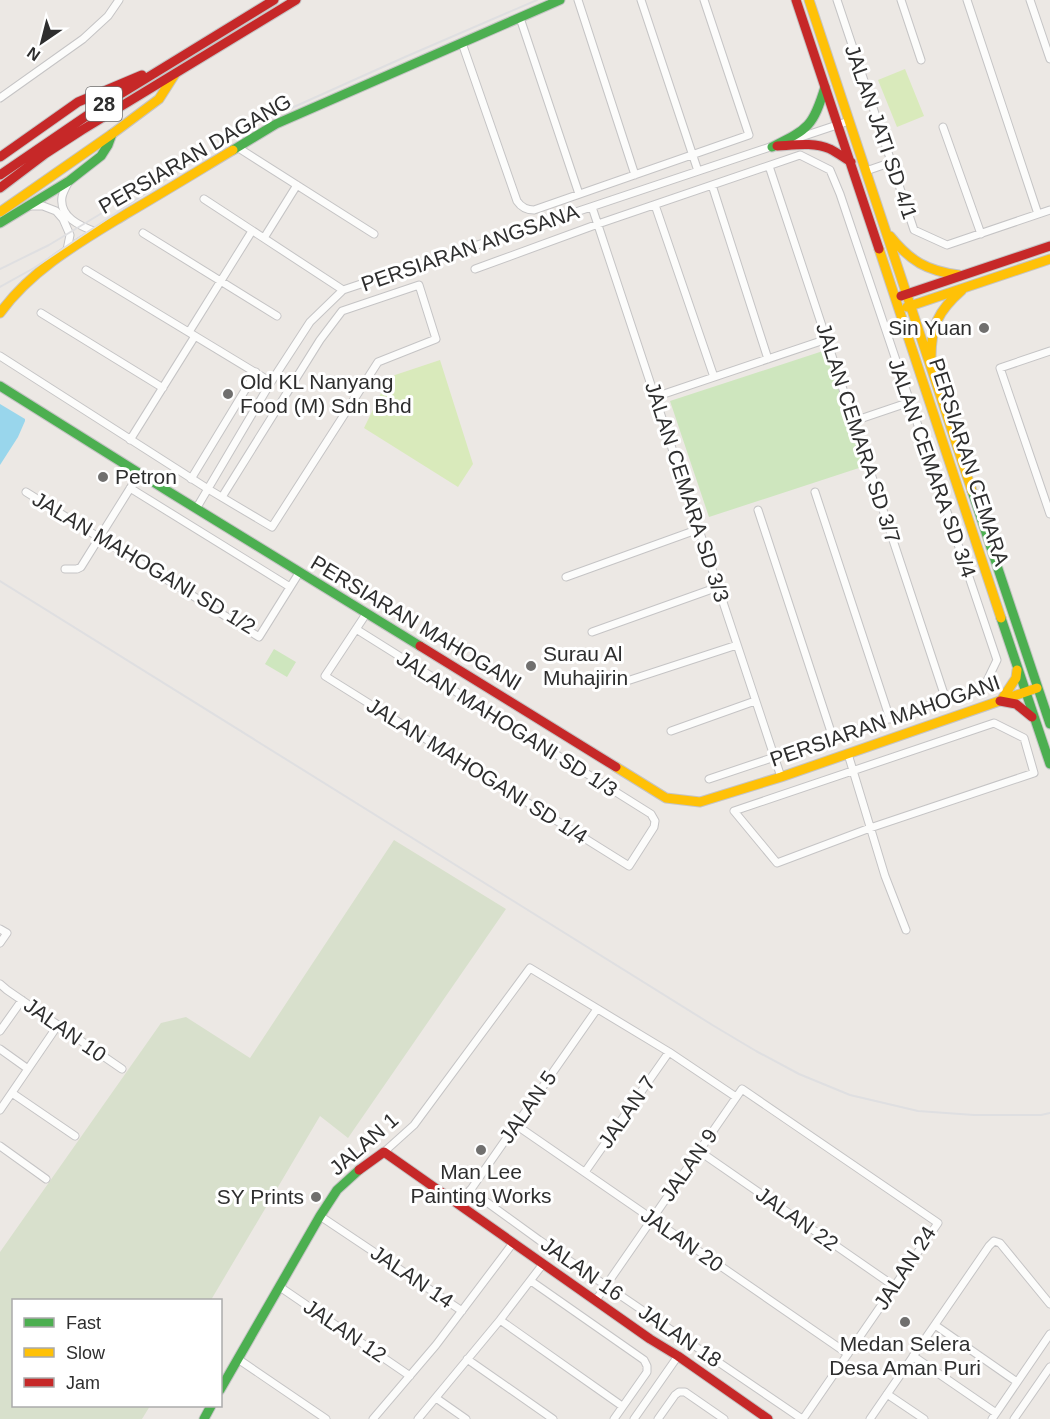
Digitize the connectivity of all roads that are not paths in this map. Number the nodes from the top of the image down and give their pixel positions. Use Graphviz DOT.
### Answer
graph roads {
  1 [pos="119,0"];
  2 [pos="274,0"];
  3 [pos="296,0"];
  4 [pos="560,0"];
  5 [pos="578,0"];
  6 [pos="641,0"];
  7 [pos="704,0"];
  8 [pos="796,0"];
  9 [pos="809,0"];
  10 [pos="837,0"];
  11 [pos="901,0"];
  12 [pos="966,0"];
  13 [pos="1030,0"];
  14 [pos="520,18"];
  15 [pos="462,43"];
  16 [pos="1050,59"];
  17 [pos="921,60"];
  18 [pos="170,63"];
  19 [pos="177,72"];
  20 [pos="825,86"];
  21 [pos="0,98"];
  22 [pos="849,121"];
  23 [pos="838,124"];
  24 [pos="943,127"];
  25 [pos="112,134"];
  26 [pos="237,147"];
  27 [pos="772,147"];
  28 [pos="692,155"];
  29 [pos="0,157"];
  30 [pos="850,162"];
  31 [pos="892,162"];
  32 [pos="769,166"];
  33 [pos="698,171"];
  34 [pos="866,171"];
  35 [pos="0,175"];
  36 [pos="634,175"];
  37 [pos="69,181"];
  38 [pos="297,185"];
  39 [pos="712,185"];
  40 [pos="0,188"];
  41 [pos="579,194"];
  42 [pos="204,199"];
  43 [pos="655,205"];
  44 [pos="28,206"];
  45 [pos="592,207"];
  46 [pos="1050,210"];
  47 [pos="0,212"];
  48 [pos="1038,214"];
  49 [pos="597,220"];
  50 [pos="0,223"];
  51 [pos="885,230"];
  52 [pos="252,231"];
  53 [pos="96,232"];
  54 [pos="143,233"];
  55 [pos="374,234"];
  56 [pos="981,234"];
  57 [pos="264,238"];
  58 [pos="1050,246"];
  59 [pos="67,250"];
  60 [pos="1050,259"];
  61 [pos="475,269"];
  62 [pos="86,270"];
  63 [pos="962,275"];
  64 [pos="220,281"];
  65 [pos="966,287"];
  66 [pos="343,290"];
  67 [pos="907,294"];
  68 [pos="896,298"];
  69 [pos="910,306"];
  70 [pos="900,310"];
  71 [pos="0,313"];
  72 [pos="41,313"];
  73 [pos="277,316"];
  74 [pos="192,334"];
  75 [pos="827,339"];
  76 [pos="1050,351"];
  77 [pos="0,356"];
  78 [pos="768,359"];
  79 [pos="932,370"];
  80 [pos="256,372"];
  81 [pos="714,378"];
  82 [pos="272,382"];
  83 [pos="0,386"];
  84 [pos="163,388"];
  85 [pos="655,397"];
  86 [pos="910,402"];
  87 [pos="854,421"];
  88 [pos="130,440"];
  89 [pos="139,474"];
  90 [pos="191,479"];
  91 [pos="130,488"];
  92 [pos="208,489"];
  93 [pos="26,492"];
  94 [pos="815,492"];
  95 [pos="222,497"];
  96 [pos="196,509"];
  97 [pos="758,510"];
  98 [pos="1050,514"];
  99 [pos="699,529"];
  100 [pos="99,537"];
  101 [pos="65,568"];
  102 [pos="299,573"];
  103 [pos="566,577"];
  104 [pos="718,587"];
  105 [pos="290,588"];
  106 [pos="366,614"];
  107 [pos="356,629"];
  108 [pos="592,632"];
  109 [pos="737,645"];
  110 [pos="1017,669"];
  111 [pos="630,680"];
  112 [pos="1037,688"];
  113 [pos="1024,692"];
  114 [pos="946,700"];
  115 [pos="755,701"];
  116 [pos="1000,701"];
  117 [pos="1034,718"];
  118 [pos="890,719"];
  119 [pos="1050,724"];
  120 [pos="671,731"];
  121 [pos="833,738"];
  122 [pos="848,754"];
  123 [pos="774,758"];
  124 [pos="1050,764"];
  125 [pos="853,771"];
  126 [pos="779,773"];
  127 [pos="709,779"];
  128 [pos="870,828"];
  129 [pos="629,866"];
  130 [pos="906,930"];
  131 [pos="3,931"];
  132 [pos="0,943"];
  133 [pos="2,988"];
  134 [pos="22,1000"];
  135 [pos="597,1009"];
  136 [pos="58,1025"];
  137 [pos="0,1031"];
  138 [pos="0,1049"];
  139 [pos="669,1052"];
  140 [pos="28,1069"];
  141 [pos="122,1069"];
  142 [pos="742,1089"];
  143 [pos="12,1093"];
  144 [pos="736,1097"];
  145 [pos="0,1110"];
  146 [pos="516,1125"];
  147 [pos="75,1136"];
  148 [pos="0,1146"];
  149 [pos="699,1151"];
  150 [pos="384,1152"];
  151 [pos="585,1172"];
  152 [pos="46,1179"];
  153 [pos="470,1190"];
  154 [pos="460,1205"];
  155 [pos="320,1216"];
  156 [pos="652,1219"];
  157 [pos="513,1243"];
  158 [pos="543,1263"];
  159 [pos="531,1281"];
  160 [pos="606,1285"];
  161 [pos="894,1286"];
  162 [pos="280,1287"];
  163 [pos="596,1300"];
  164 [pos="1050,1304"];
  165 [pos="462,1311"];
  166 [pos="500,1320"];
  167 [pos="935,1324"];
  168 [pos="1050,1334"];
  169 [pos="848,1354"];
  170 [pos="678,1356"];
  171 [pos="913,1356"];
  172 [pos="238,1359"];
  173 [pos="467,1359"];
  174 [pos="1050,1367"];
  175 [pos="410,1376"];
  176 [pos="1017,1382"];
  177 [pos="222,1387"];
  178 [pos="887,1394"];
  179 [pos="436,1398"];
  180 [pos="622,1406"];
  181 [pos="994,1416"];
  182 [pos="765,1418"];
  183 [pos="327,1419"];
  184 [pos="373,1419"];
  185 [pos="418,1419"];
  186 [pos="466,1419"];
  187 [pos="553,1419"];
  188 [pos="614,1419"];
  189 [pos="634,1419"];
  190 [pos="658,1419"];
  191 [pos="724,1419"];
  192 [pos="803,1419"];
  193 [pos="870,1419"];
  194 [pos="924,1419"];
  195 [pos="1014,1419"];
  1 -- 21 [label="street"];
  2 -- 18 [label="main road, 28"];
  3 -- 19 [label="main road, 28"];
  4 -- 14 [label="main road, PERSIARAN DAGANG"];
  5 -- 36 [label="street"];
  6 -- 28 [label="street"];
  7 -- 28 [label="street"];
  8 -- 20 [label="main road, PERSIARAN CEMARA"];
  9 -- 22 [label="main road, PERSIARAN CEMARA"];
  10 -- 31 [label="street, JALAN JATI SD 4/1"];
  11 -- 17 [label="street"];
  12 -- 48 [label="street"];
  13 -- 16 [label="street"];
  14 -- 15 [label="main road, PERSIARAN DAGANG"];
  14 -- 41 [label="street"];
  15 -- 26 [label="main road, PERSIARAN DAGANG"];
  15 -- 41 [label="street"];
  18 -- 29 [label="main road"];
  18 -- 35 [label="main road, 28"];
  19 -- 25 [label="main road"];
  19 -- 40 [label="main road, 28"];
  20 -- 23 [label="main road, PERSIARAN CEMARA"];
  20 -- 27 [label="main road"];
  22 -- 23 [label="street, PERSIARAN ANGSANA"];
  22 -- 34 [label="main road, PERSIARAN CEMARA"];
  23 -- 27 [label="street, PERSIARAN ANGSANA"];
  23 -- 30 [label="main road, PERSIARAN CEMARA"];
  24 -- 56 [label="street"];
  25 -- 37 [label="main road"];
  25 -- 47 [label="main road"];
  26 -- 38 [label="street"];
  26 -- 53 [label="main road, PERSIARAN DAGANG"];
  27 -- 30 [label="main road"];
  27 -- 33 [label="street, PERSIARAN ANGSANA"];
  28 -- 33 [label="street"];
  28 -- 36 [label="street"];
  30 -- 68 [label="main road, PERSIARAN CEMARA"];
  31 -- 34 [label="street"];
  31 -- 56 [label="street, JALAN JATI SD 4/1"];
  32 -- 39 [label="street, JALAN CEMARA SD 3/4"];
  32 -- 75 [label="street, JALAN CEMARA SD 3/7"];
  32 -- 86 [label="street, JALAN CEMARA SD 3/4"];
  33 -- 45 [label="street, PERSIARAN ANGSANA"];
  34 -- 51 [label="main road, PERSIARAN CEMARA"];
  36 -- 41 [label="street"];
  37 -- 44 [label="main road"];
  37 -- 53 [label="street"];
  38 -- 55 [label="street"];
  38 -- 57 [label="street"];
  39 -- 43 [label="street, JALAN CEMARA SD 3/4"];
  39 -- 78 [label="street"];
  42 -- 52 [label="street"];
  43 -- 49 [label="street, JALAN CEMARA SD 3/4"];
  43 -- 81 [label="street"];
  44 -- 50 [label="main road"];
  44 -- 59 [label="street"];
  45 -- 49 [label="street, JALAN CEMARA SD 3/3"];
  45 -- 66 [label="street, PERSIARAN ANGSANA"];
  46 -- 48 [label="street"];
  48 -- 56 [label="street"];
  49 -- 61 [label="street, JALAN CEMARA SD 3/4"];
  49 -- 85 [label="street, JALAN CEMARA SD 3/3"];
  51 -- 63 [label="main road"];
  51 -- 67 [label="main road, PERSIARAN CEMARA"];
  52 -- 57 [label="street"];
  52 -- 64 [label="street"];
  53 -- 59 [label="main road, PERSIARAN DAGANG"];
  54 -- 64 [label="street"];
  57 -- 66 [label="street"];
  58 -- 63 [label="main road"];
  59 -- 71 [label="main road, PERSIARAN DAGANG"];
  60 -- 65 [label="main road"];
  62 -- 74 [label="street"];
  63 -- 67 [label="main road"];
  64 -- 73 [label="street"];
  64 -- 74 [label="street"];
  65 -- 69 [label="main road"];
  65 -- 79 [label="main road"];
  66 -- 82 [label="street, PERSIARAN ANGSANA"];
  67 -- 68 [label="main road"];
  67 -- 69 [label="main road, PERSIARAN CEMARA"];
  68 -- 70 [label="main road, PERSIARAN CEMARA"];
  69 -- 70 [label="main road"];
  69 -- 79 [label="main road, PERSIARAN CEMARA"];
  70 -- 110 [label="main road, PERSIARAN CEMARA"];
  72 -- 84 [label="street"];
  74 -- 80 [label="street"];
  74 -- 84 [label="street"];
  75 -- 78 [label="street"];
  75 -- 87 [label="street, JALAN CEMARA SD 3/7"];
  76 -- 98 [label="street"];
  77 -- 88 [label="street"];
  78 -- 81 [label="street"];
  79 -- 112 [label="main road, PERSIARAN CEMARA"];
  80 -- 82 [label="street"];
  80 -- 90 [label="street"];
  81 -- 85 [label="street"];
  82 -- 92 [label="street, PERSIARAN ANGSANA"];
  83 -- 89 [label="main road, PERSIARAN MAHOGANI"];
  84 -- 88 [label="street"];
  85 -- 99 [label="street, JALAN CEMARA SD 3/3"];
  86 -- 87 [label="street"];
  86 -- 114 [label="street, JALAN CEMARA SD 3/4"];
  87 -- 114 [label="street, JALAN CEMARA SD 3/7"];
  88 -- 90 [label="street"];
  89 -- 91 [label="street"];
  89 -- 96 [label="main road, PERSIARAN MAHOGANI"];
  90 -- 92 [label="street"];
  91 -- 100 [label="street"];
  91 -- 105 [label="street"];
  92 -- 95 [label="street"];
  92 -- 96 [label="street, PERSIARAN ANGSANA"];
  93 -- 100 [label="street, JALAN MAHOGANI SD 1/2"];
  94 -- 118 [label="street"];
  95 -- 95 [label="street"];
  96 -- 102 [label="main road, PERSIARAN MAHOGANI"];
  97 -- 121 [label="street"];
  99 -- 103 [label="street"];
  99 -- 104 [label="street, JALAN CEMARA SD 3/3"];
  100 -- 101 [label="street"];
  100 -- 105 [label="street, JALAN MAHOGANI SD 1/2"];
  102 -- 105 [label="street, JALAN MAHOGANI SD 1/2"];
  102 -- 106 [label="main road, PERSIARAN MAHOGANI"];
  104 -- 108 [label="street"];
  104 -- 109 [label="street, JALAN CEMARA SD 3/3"];
  106 -- 107 [label="street"];
  106 -- 126 [label="main road, PERSIARAN MAHOGANI"];
  107 -- 129 [label="street, JALAN MAHOGANI SD 1/3"];
  107 -- 129 [label="street, JALAN MAHOGANI SD 1/4"];
  109 -- 111 [label="street"];
  109 -- 115 [label="street, JALAN CEMARA SD 3/3"];
  110 -- 113 [label="main road, PERSIARAN CEMARA"];
  110 -- 116 [label="main road"];
  112 -- 113 [label="main road, PERSIARAN MAHOGANI"];
  112 -- 119 [label="main road, PERSIARAN CEMARA"];
  113 -- 116 [label="main road, PERSIARAN MAHOGANI"];
  113 -- 117 [label="main road, PERSIARAN CEMARA"];
  114 -- 118 [label="street, JALAN CEMARA SD 3/4"];
  115 -- 120 [label="street"];
  115 -- 123 [label="street, JALAN CEMARA SD 3/3"];
  116 -- 117 [label="main road"];
  116 -- 122 [label="main road, PERSIARAN MAHOGANI"];
  117 -- 124 [label="main road, PERSIARAN CEMARA"];
  118 -- 121 [label="street, JALAN CEMARA SD 3/4"];
  121 -- 123 [label="street, JALAN CEMARA SD 3/4"];
  122 -- 125 [label="street"];
  122 -- 126 [label="main road, PERSIARAN MAHOGANI"];
  123 -- 126 [label="street, JALAN CEMARA SD 3/3"];
  123 -- 127 [label="street, JALAN CEMARA SD 3/4"];
  125 -- 128 [label="street"];
  125 -- 128 [label="street"];
  125 -- 128 [label="street"];
  128 -- 130 [label="street"];
  131 -- 132 [label="street"];
  133 -- 134 [label="street, JALAN 10"];
  134 -- 136 [label="street, JALAN 10"];
  134 -- 137 [label="street"];
  135 -- 139 [label="street"];
  135 -- 146 [label="street, JALAN 5"];
  135 -- 150 [label="street, JALAN 1"];
  136 -- 140 [label="street"];
  136 -- 141 [label="street, JALAN 10"];
  138 -- 140 [label="street"];
  139 -- 144 [label="street"];
  139 -- 151 [label="street, JALAN 7"];
  140 -- 143 [label="street"];
  142 -- 144 [label="street, JALAN 9"];
  142 -- 161 [label="street, JALAN 24"];
  143 -- 145 [label="street"];
  143 -- 147 [label="street"];
  144 -- 149 [label="street, JALAN 9"];
  146 -- 151 [label="street, JALAN 20"];
  146 -- 153 [label="street, JALAN 5"];
  148 -- 152 [label="street"];
  149 -- 156 [label="street, JALAN 9"];
  149 -- 161 [label="street, JALAN 22"];
  150 -- 154 [label="main road, JALAN 16"];
  150 -- 155 [label="main road, JALAN 1"];
  151 -- 156 [label="street, JALAN 20"];
  153 -- 154 [label="street, JALAN 5"];
  153 -- 160 [label="street, JALAN 18"];
  154 -- 157 [label="main road, JALAN 16"];
  155 -- 162 [label="main road, JALAN 1"];
  155 -- 165 [label="street, JALAN 14"];
  156 -- 160 [label="street, JALAN 9"];
  156 -- 169 [label="street, JALAN 20"];
  157 -- 158 [label="main road, JALAN 16"];
  157 -- 165 [label="street, JALAN 14"];
  158 -- 159 [label="street"];
  158 -- 163 [label="main road, JALAN 16"];
  159 -- 166 [label="street"];
  159 -- 180 [label="street"];
  160 -- 163 [label="street, JALAN 9"];
  160 -- 192 [label="street, JALAN 18"];
  161 -- 169 [label="street, JALAN 24"];
  162 -- 172 [label="main road, JALAN 1"];
  162 -- 175 [label="street, JALAN 12"];
  163 -- 170 [label="main road, JALAN 16"];
  164 -- 167 [label="street"];
  165 -- 175 [label="street"];
  166 -- 173 [label="street"];
  166 -- 180 [label="street"];
  167 -- 171 [label="street"];
  167 -- 176 [label="street"];
  168 -- 176 [label="street"];
  169 -- 192 [label="street, JALAN 24"];
  170 -- 182 [label="main road, JALAN 16"];
  170 -- 189 [label="street"];
  171 -- 178 [label="street"];
  171 -- 181 [label="street"];
  172 -- 177 [label="main road, JALAN 1"];
  172 -- 183 [label="street"];
  173 -- 179 [label="street"];
  173 -- 187 [label="street"];
  174 -- 195 [label="street"];
  175 -- 184 [label="street"];
  176 -- 181 [label="street"];
  178 -- 193 [label="street"];
  178 -- 194 [label="street"];
  179 -- 185 [label="street"];
  179 -- 186 [label="street"];
  180 -- 188 [label="street"];
  190 -- 191 [label="street"];
}
